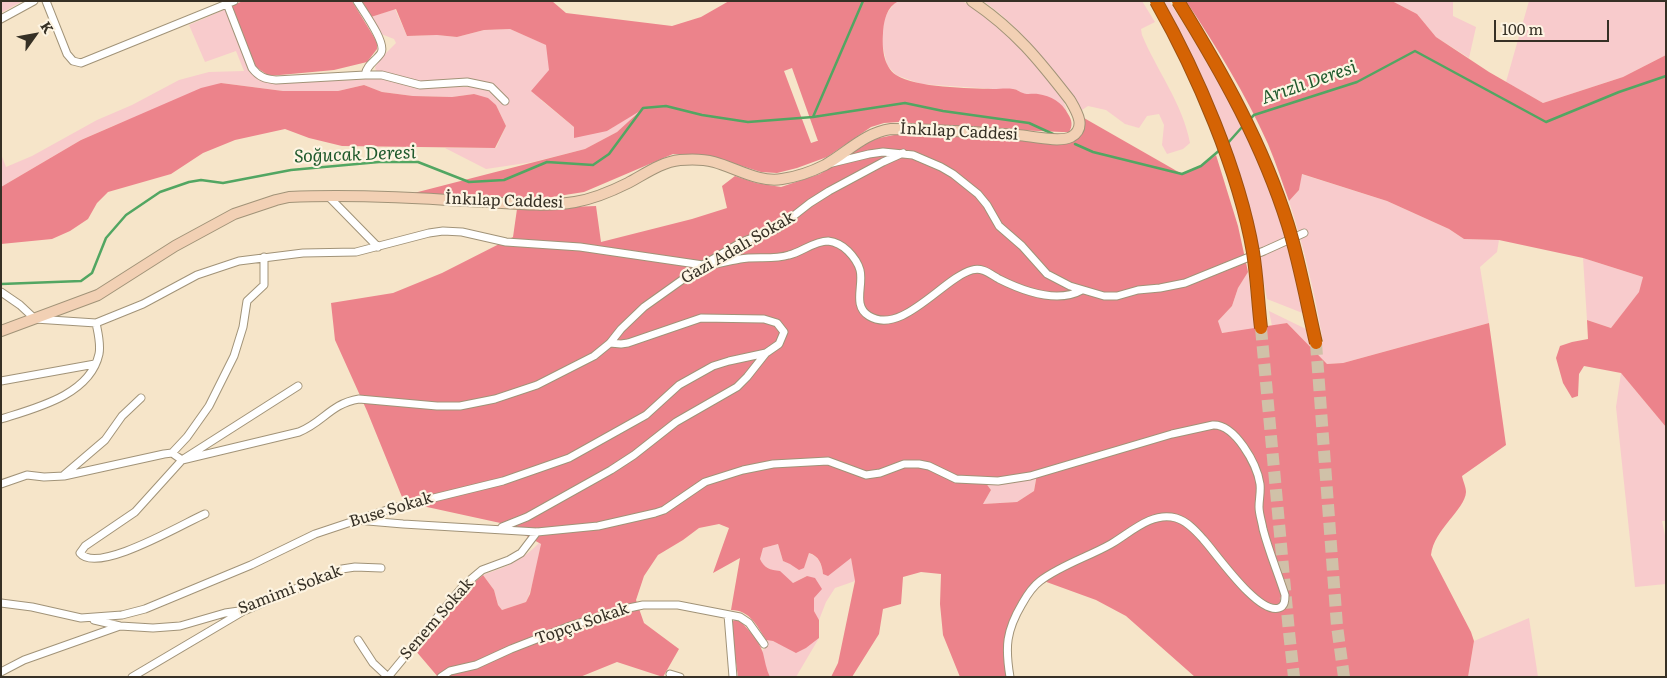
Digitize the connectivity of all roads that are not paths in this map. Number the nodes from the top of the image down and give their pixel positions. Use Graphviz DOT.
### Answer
graph roads {
  1 [pos="34,1"];
  2 [pos="46,1"];
  3 [pos="357,1"];
  4 [pos="972,1"];
  5 [pos="1156,1"];
  6 [pos="1178,1"];
  7 [pos="229,2"];
  8 [pos="1,19"];
  9 [pos="365,74"];
  10 [pos="505,101"];
  11 [pos="903,154"];
  12 [pos="824,165"];
  13 [pos="329,197"];
  14 [pos="1304,233"];
  15 [pos="378,246"];
  16 [pos="264,257"];
  17 [pos="703,265"];
  18 [pos="1082,290"];
  19 [pos="1,292"];
  20 [pos="35,319"];
  21 [pos="96,323"];
  22 [pos="1261,328"];
  23 [pos="1,331"];
  24 [pos="610,343"];
  25 [pos="1316,343"];
  26 [pos="766,353"];
  27 [pos="95,364"];
  28 [pos="1,381"];
  29 [pos="298,386"];
  30 [pos="141,398"];
  31 [pos="1,419"];
  32 [pos="172,453"];
  33 [pos="182,460"];
  34 [pos="62,476"];
  35 [pos="1,484"];
  36 [pos="205,514"];
  37 [pos="356,520"];
  38 [pos="498,529"];
  39 [pos="537,532"];
  40 [pos="381,568"];
  41 [pos="1,603"];
  42 [pos="246,610"];
  43 [pos="728,615"];
  44 [pos="81,618"];
  45 [pos="120,626"];
  46 [pos="358,640"];
  47 [pos="764,644"];
  48 [pos="1,672"];
  49 [pos="670,674"];
  50 [pos="132,677"];
  51 [pos="388,677"];
  52 [pos="441,677"];
  53 [pos="680,677"];
  54 [pos="733,677"];
  55 [pos="1010,677"];
  1 -- 8 [label="street"];
  2 -- 7 [label="street"];
  3 -- 9 [label="street"];
  4 -- 12 [label="street, İnkılap Caddesi"];
  5 -- 22 [label="highway, bridge"];
  6 -- 25 [label="highway, bridge"];
  7 -- 9 [label="street"];
  9 -- 10 [label="street"];
  11 -- 12 [label="street"];
  11 -- 17 [label="street, Gazi Adalı Sokak"];
  11 -- 18 [label="street"];
  12 -- 13 [label="street, İnkılap Caddesi"];
  13 -- 15 [label="street"];
  13 -- 20 [label="street, İnkılap Caddesi"];
  14 -- 18 [label="street"];
  15 -- 16 [label="street"];
  15 -- 17 [label="street"];
  16 -- 21 [label="street"];
  16 -- 32 [label="street"];
  17 -- 18 [label="street"];
  17 -- 24 [label="street, Gazi Adalı Sokak"];
  19 -- 20 [label="street"];
  20 -- 21 [label="street"];
  20 -- 23 [label="street, İnkılap Caddesi"];
  21 -- 27 [label="street"];
  24 -- 26 [label="street"];
  24 -- 33 [label="street, Gazi Adalı Sokak"];
  26 -- 37 [label="street, Buse Sokak"];
  26 -- 38 [label="street"];
  27 -- 28 [label="street"];
  27 -- 31 [label="street"];
  29 -- 33 [label="street"];
  30 -- 34 [label="street"];
  32 -- 33 [label="street"];
  32 -- 34 [label="street"];
  33 -- 36 [label="street"];
  34 -- 35 [label="street"];
  37 -- 38 [label="street"];
  37 -- 44 [label="street, Buse Sokak"];
  38 -- 39 [label="street"];
  39 -- 51 [label="street, Senem Sokak"];
  39 -- 55 [label="street"];
  40 -- 42 [label="street, Samimi Sokak"];
  41 -- 44 [label="street, Buse Sokak"];
  42 -- 45 [label="street, Samimi Sokak"];
  42 -- 50 [label="street"];
  43 -- 47 [label="street, Topçu Sokak"];
  43 -- 52 [label="street, Topçu Sokak"];
  43 -- 54 [label="street"];
  44 -- 45 [label="street, Samimi Sokak"];
  45 -- 48 [label="street"];
  46 -- 51 [label="street"];
  49 -- 53 [label="street"];
}
